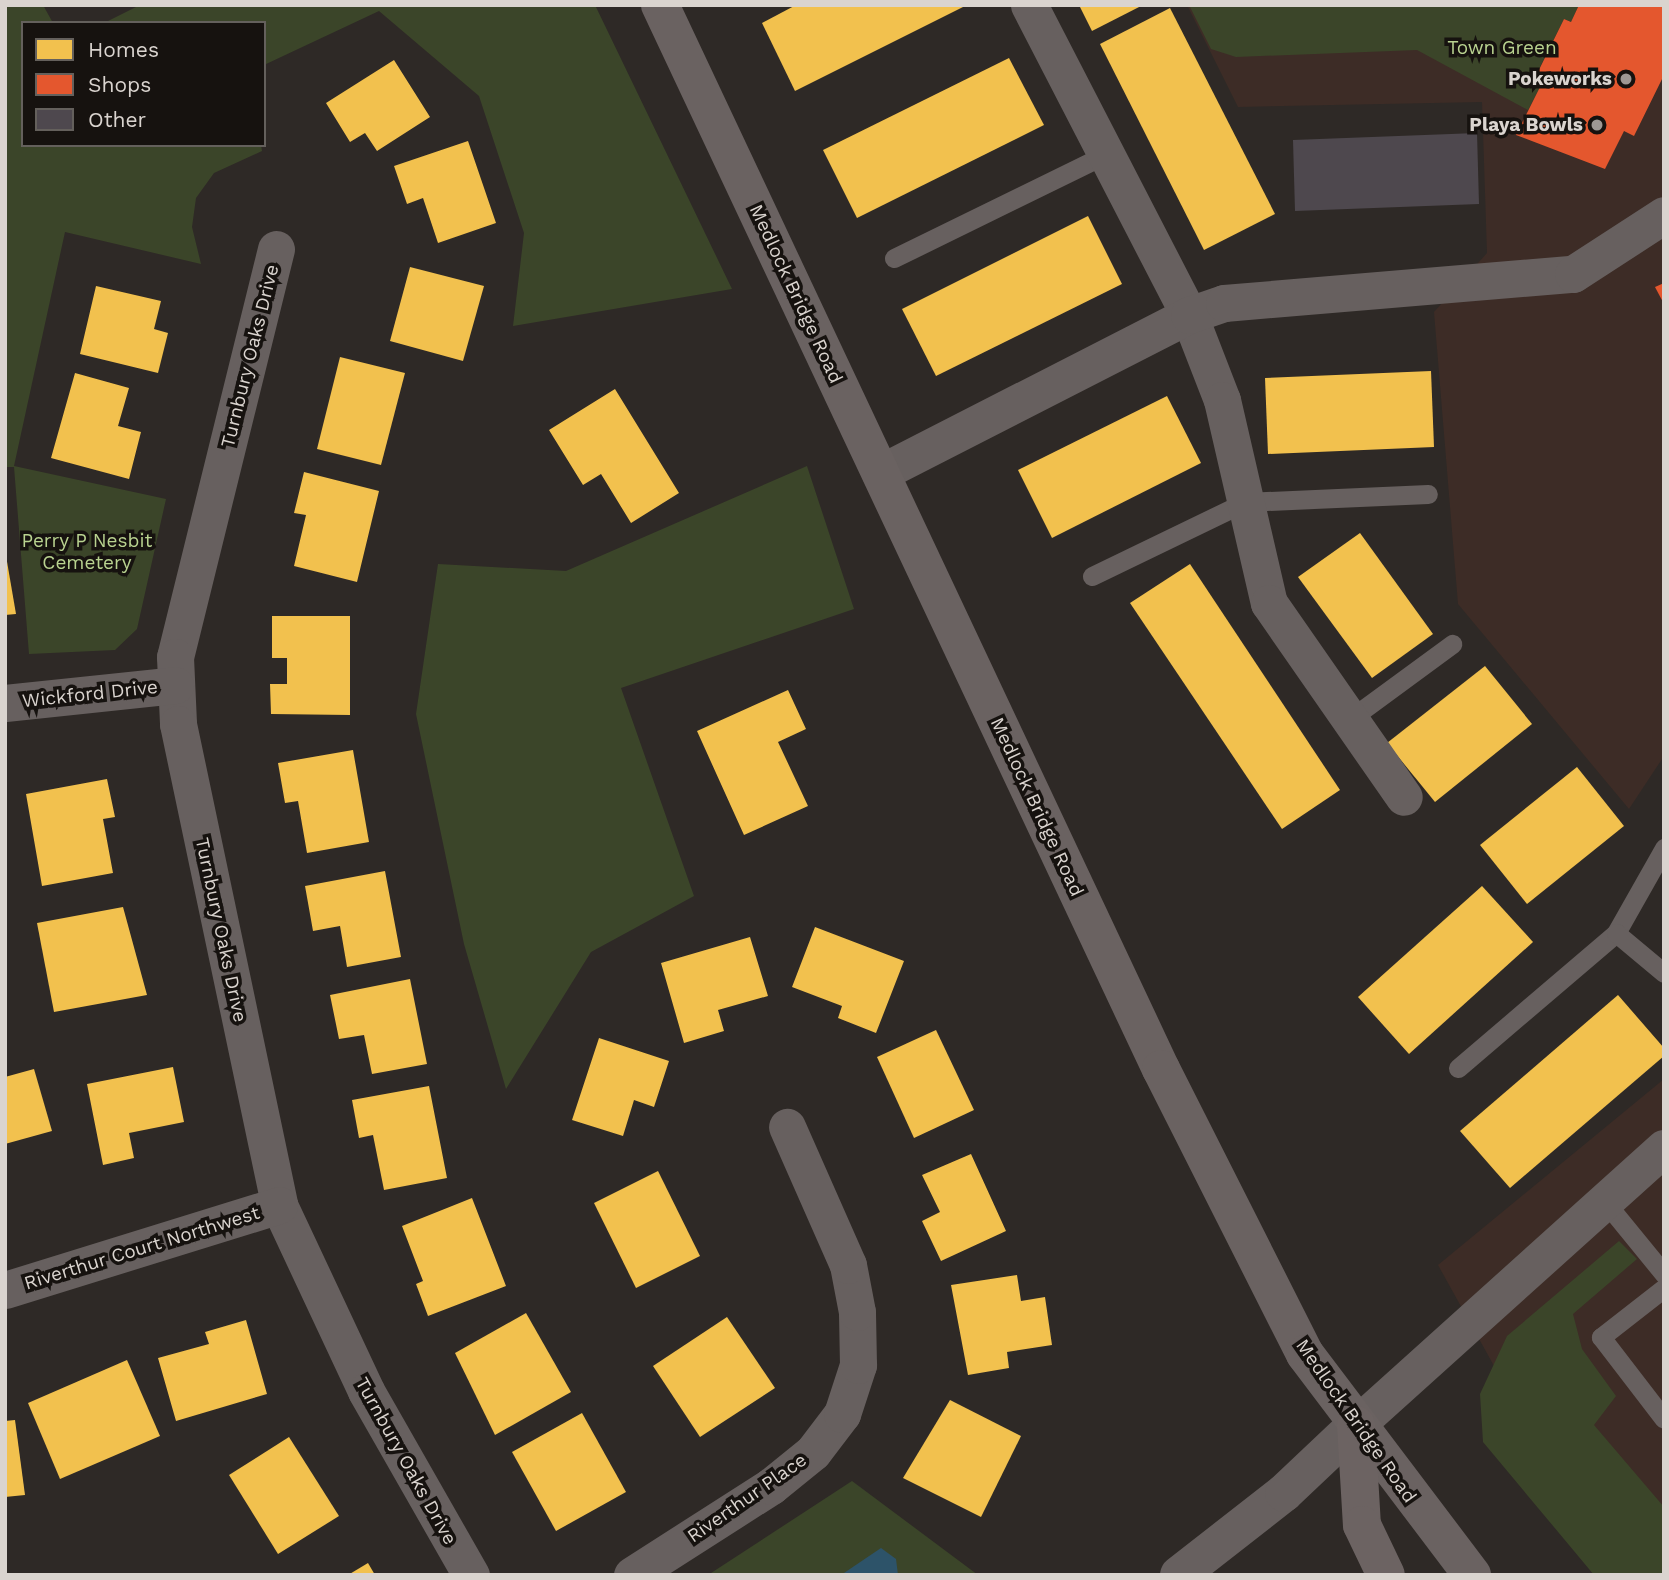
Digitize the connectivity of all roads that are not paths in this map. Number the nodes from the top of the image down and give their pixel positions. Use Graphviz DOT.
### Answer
graph roads {
  1 [pos="660,5"];
  2 [pos="1028,5"];
  3 [pos="1107,154"];
  4 [pos="1664,215"];
  5 [pos="276,248"];
  6 [pos="894,258"];
  7 [pos="1189,315"];
  8 [pos="880,473"];
  9 [pos="1428,494"];
  10 [pos="1245,502"];
  11 [pos="1092,576"];
  12 [pos="1452,644"];
  13 [pos="175,685"];
  14 [pos="5,703"];
  15 [pos="1350,719"];
  16 [pos="1404,797"];
  17 [pos="1664,848"];
  18 [pos="1616,933"];
  19 [pos="1664,973"];
  20 [pos="1458,1068"];
  21 [pos="787,1127"];
  22 [pos="1664,1148"];
  23 [pos="1606,1203"];
  24 [pos="279,1205"];
  25 [pos="1664,1274"];
  26 [pos="1664,1288"];
  27 [pos="5,1290"];
  28 [pos="1664,1419"];
  29 [pos="1356,1425"];
  30 [pos="651,1570"];
  31 [pos="471,1575"];
  32 [pos="1178,1575"];
  33 [pos="1386,1575"];
  34 [pos="1472,1575"];
  1 -- 8 [label="main road, Medlock Bridge Road"];
  2 -- 3 [label="street"];
  3 -- 6 [label="lane"];
  3 -- 7 [label="street"];
  4 -- 7 [label="street"];
  5 -- 13 [label="street, Turnbury Oaks Drive"];
  7 -- 8 [label="street"];
  7 -- 10 [label="street"];
  8 -- 29 [label="main road, Medlock Bridge Road"];
  9 -- 10 [label="lane"];
  10 -- 11 [label="lane"];
  10 -- 15 [label="street"];
  12 -- 15 [label="lane"];
  13 -- 14 [label="street, Wickford Drive"];
  13 -- 24 [label="street, Turnbury Oaks Drive"];
  15 -- 16 [label="street"];
  17 -- 18 [label="lane"];
  18 -- 19 [label="lane"];
  18 -- 20 [label="lane"];
  21 -- 30 [label="street, Riverthur Place"];
  22 -- 23 [label="street"];
  23 -- 25 [label="lane"];
  23 -- 29 [label="street"];
  24 -- 27 [label="street, Riverthur Court Northwest"];
  24 -- 31 [label="street, Turnbury Oaks Drive"];
  26 -- 28 [label="lane"];
  29 -- 32 [label="street"];
  29 -- 33 [label="highway"];
  29 -- 34 [label="main road, Medlock Bridge Road"];
}
